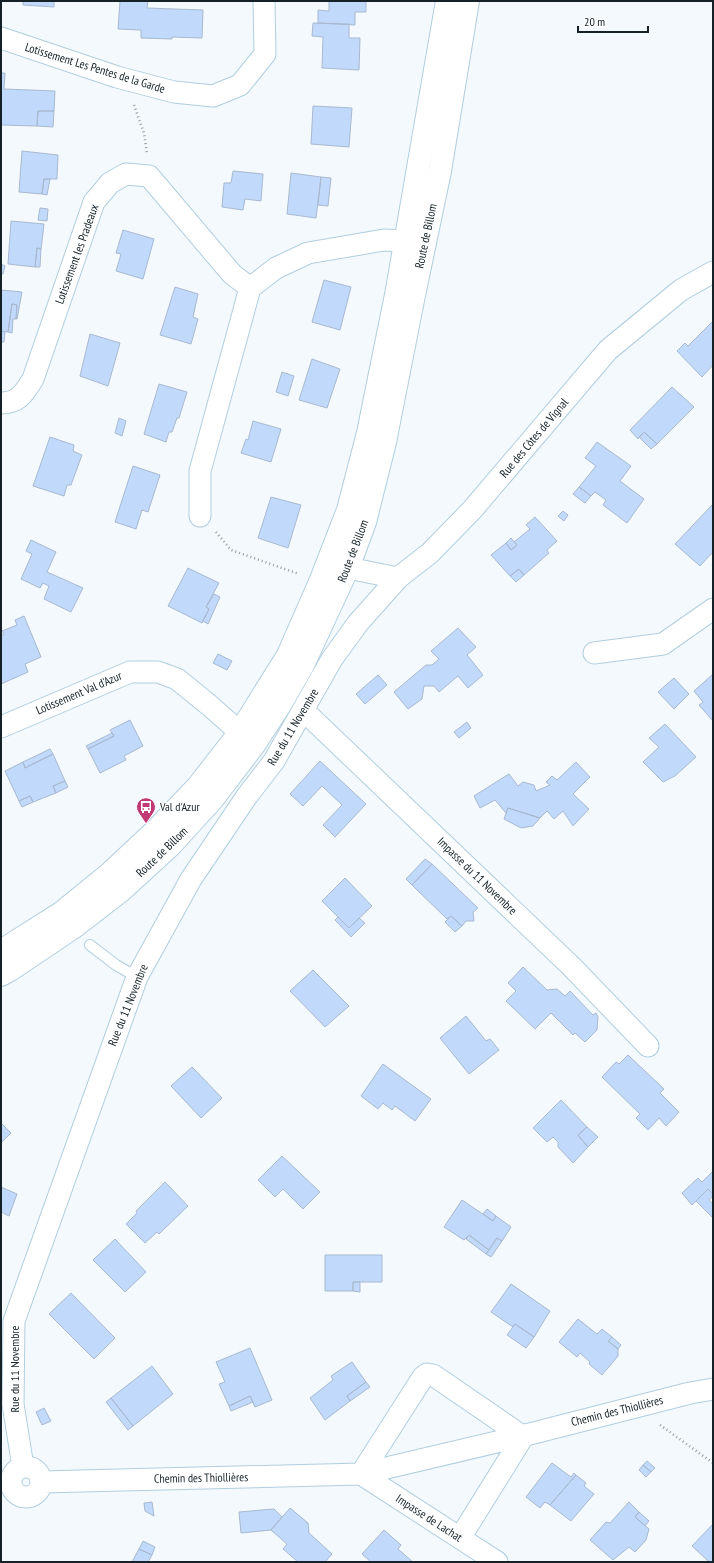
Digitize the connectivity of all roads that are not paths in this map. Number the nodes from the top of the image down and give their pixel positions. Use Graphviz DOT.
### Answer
graph roads {
  1 [pos="264,1"];
  2 [pos="447,1"];
  3 [pos="468,1"];
  4 [pos="1,38"];
  5 [pos="406,241"];
  6 [pos="713,272"];
  7 [pos="250,288"];
  8 [pos="1,403"];
  9 [pos="200,516"];
  10 [pos="348,568"];
  11 [pos="398,578"];
  12 [pos="713,609"];
  13 [pos="594,652"];
  14 [pos="303,710"];
  15 [pos="1,727"];
  16 [pos="247,738"];
  17 [pos="90,945"];
  18 [pos="1,951"];
  19 [pos="1,975"];
  20 [pos="137,977"];
  21 [pos="648,1046"];
  22 [pos="713,1389"];
  23 [pos="523,1436"];
  24 [pos="22,1468"];
  25 [pos="361,1474"];
  26 [pos="41,1482"];
  27 [pos="6,1489"];
  28 [pos="460,1538"];
  29 [pos="497,1562"];
  1 -- 4 [label="street, Lotissement Les Pentes de la Garde"];
  2 -- 5 [label="main road, Route de Billom"];
  3 -- 10 [label="main road, Route de Billom"];
  5 -- 7 [label="street"];
  5 -- 16 [label="main road, Route de Billom"];
  6 -- 11 [label="street, Rue des Côtes de Vignal"];
  7 -- 8 [label="street, Lotissement les Pradeaux"];
  7 -- 9 [label="street"];
  10 -- 11 [label="street"];
  10 -- 16 [label="main road, Route de Billom"];
  11 -- 14 [label="street, Rue du 11 Novembre"];
  12 -- 13 [label="street"];
  14 -- 20 [label="street, Rue du 11 Novembre"];
  14 -- 21 [label="street, Impasse du 11 Novembre"];
  15 -- 16 [label="street, Lotissement Val d'Azur"];
  16 -- 18 [label="main road, Route de Billom"];
  16 -- 19 [label="main road, Route de Billom"];
  17 -- 20 [label="lane"];
  20 -- 24 [label="street, Rue du 11 Novembre"];
  22 -- 23 [label="street, Chemin des Thiollières"];
  23 -- 25 [label="street, Chemin des Thiollières"];
  23 -- 25 [label="street"];
  23 -- 28 [label="street"];
  24 -- 26 [label="street"];
  24 -- 27 [label="street"];
  25 -- 26 [label="street, Chemin des Thiollières"];
  25 -- 28 [label="street, Impasse de Lachat"];
  26 -- 27 [label="street"];
  28 -- 29 [label="street, Impasse de Lachat"];
}
